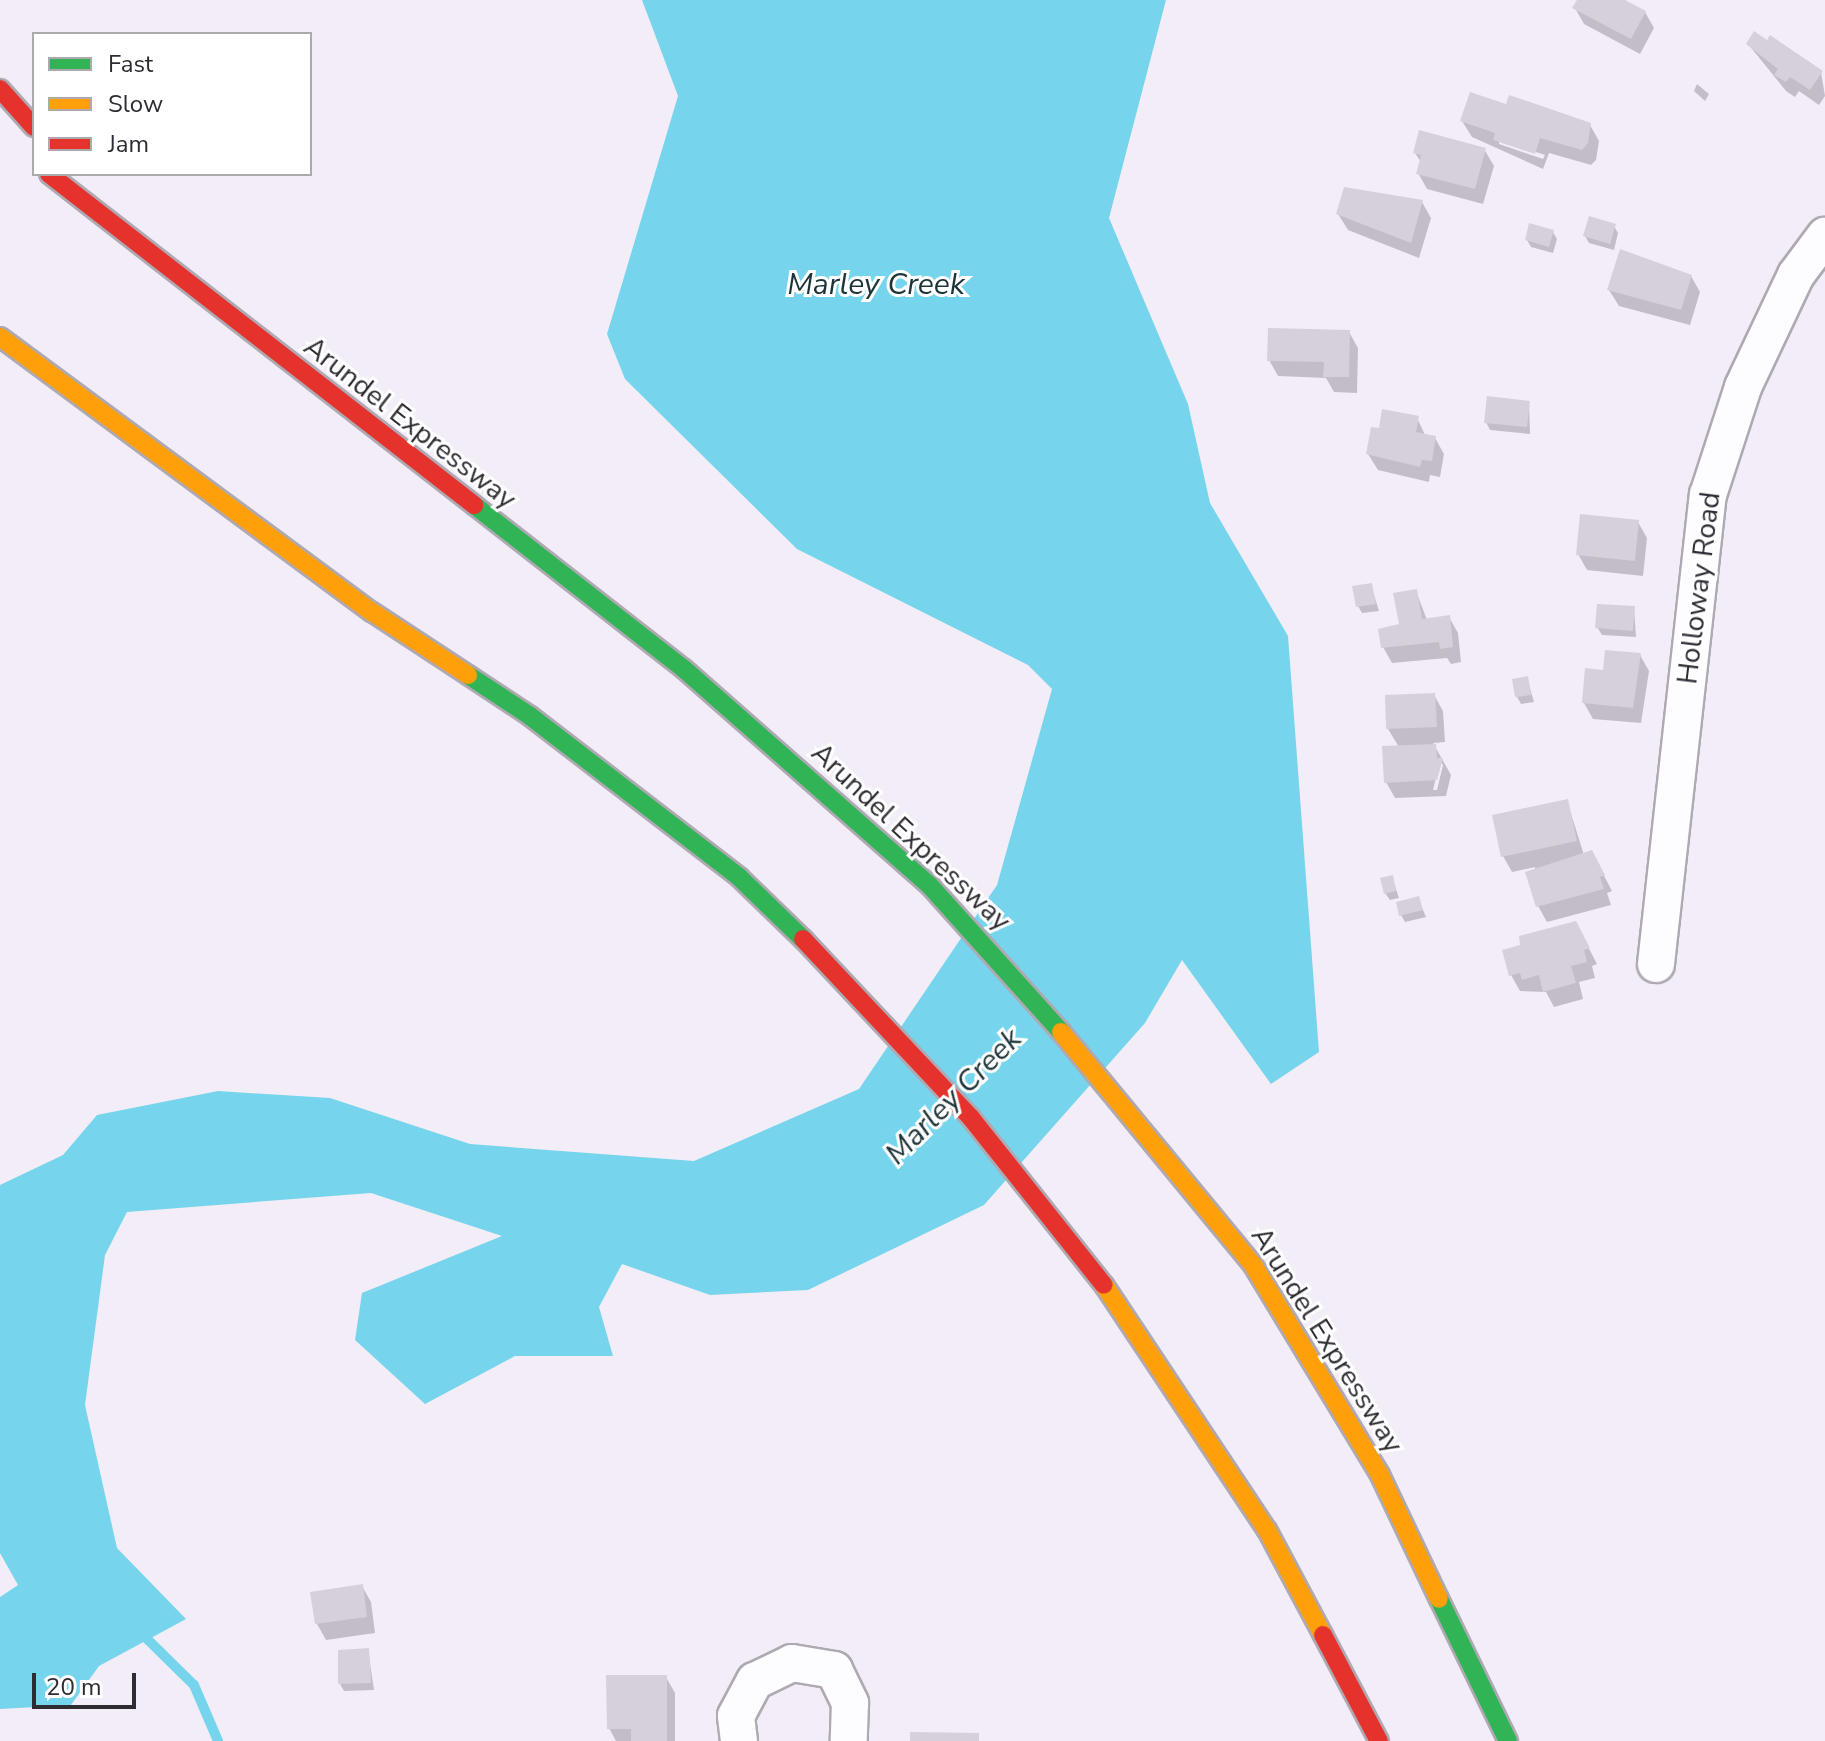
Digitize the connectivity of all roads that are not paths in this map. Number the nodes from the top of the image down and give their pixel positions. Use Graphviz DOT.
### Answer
graph roads {
  1 [pos="0,89"];
  2 [pos="32,125"];
  3 [pos="51,176"];
  4 [pos="78,176"];
  5 [pos="1825,236"];
  6 [pos="147,254"];
  7 [pos="0,337"];
  8 [pos="1656,964"];
  9 [pos="739,1741"];
  10 [pos="849,1741"];
  11 [pos="1379,1741"];
  12 [pos="1508,1741"];
  1 -- 2 [label="highway"];
  3 -- 6 [label="highway, Arundel Expressway"];
  4 -- 6 [label="highway"];
  5 -- 8 [label="street, Holloway Road"];
  6 -- 12 [label="highway, Arundel Expressway"];
  7 -- 11 [label="highway"];
  9 -- 10 [label="street"];
}
